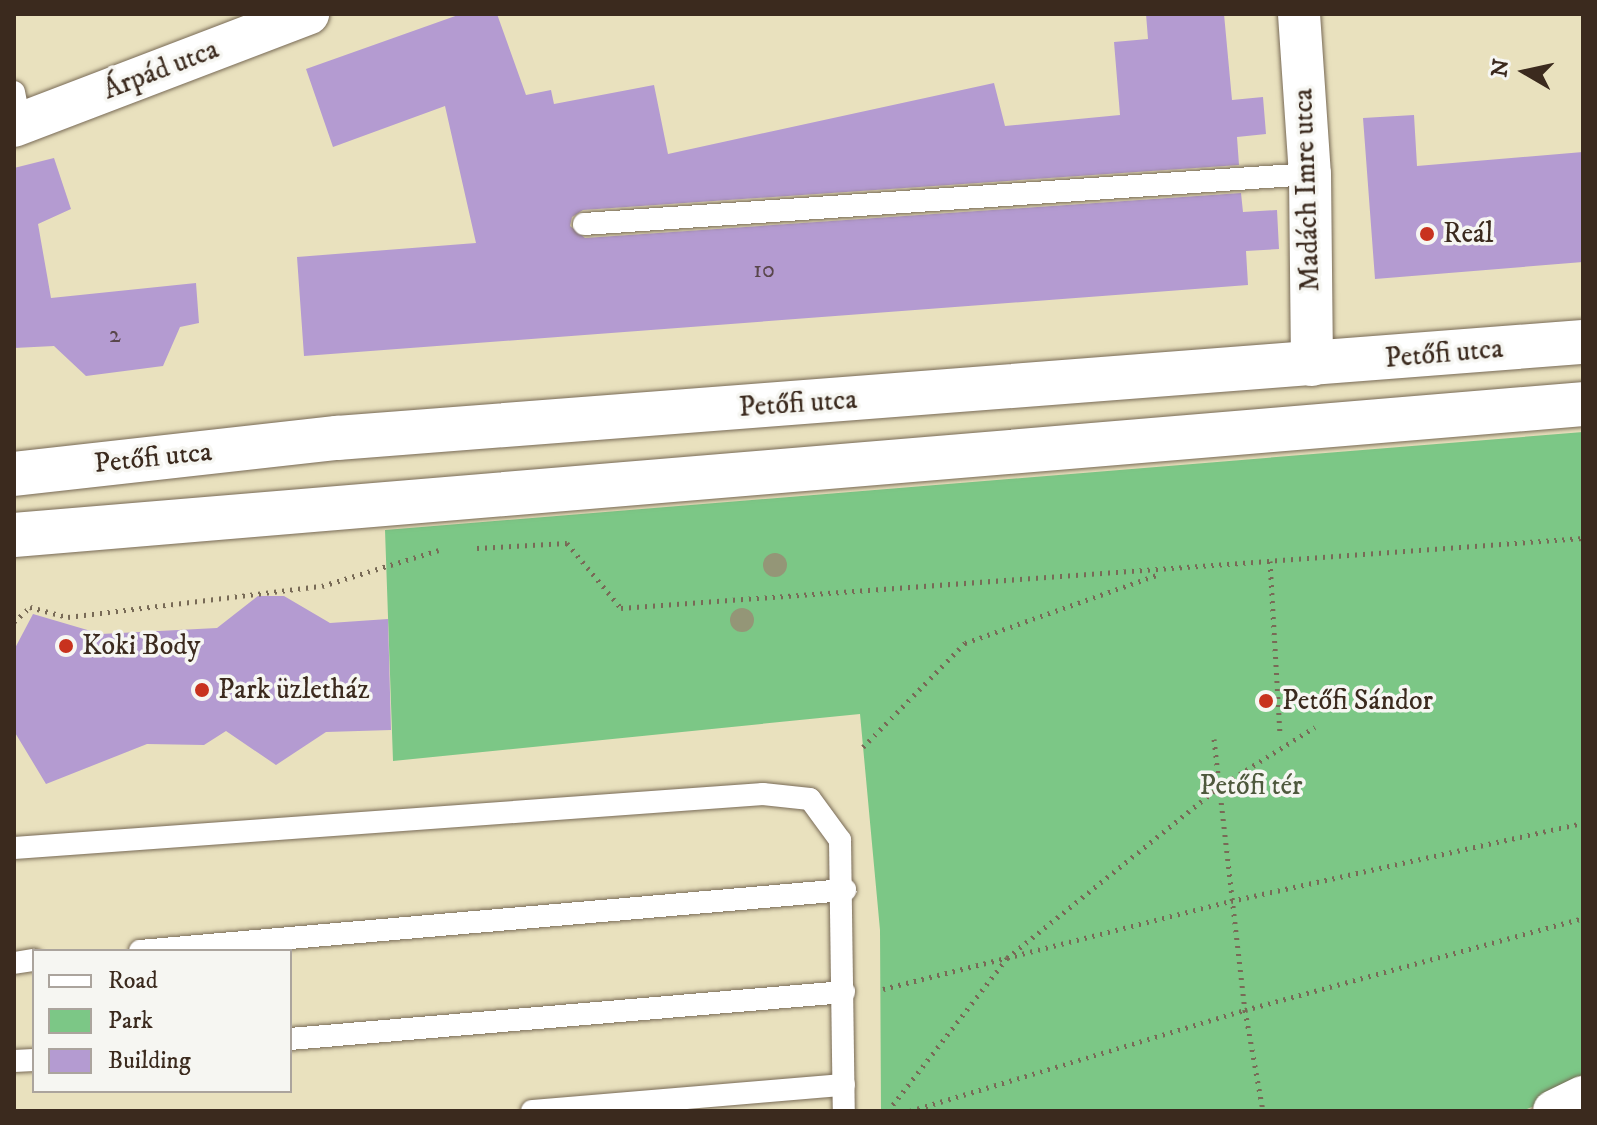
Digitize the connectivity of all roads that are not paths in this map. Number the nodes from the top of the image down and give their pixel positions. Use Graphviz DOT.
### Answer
graph roads {
  1 [pos="308,14"];
  2 [pos="1299,14"];
  3 [pos="16,114"];
  4 [pos="1310,174"];
  5 [pos="584,224"];
  6 [pos="1583,342"];
  7 [pos="1312,365"];
  8 [pos="1583,404"];
  9 [pos="14,474"];
  10 [pos="14,535"];
  11 [pos="14,848"];
  12 [pos="845,890"];
  13 [pos="163,949"];
  14 [pos="844,992"];
  15 [pos="292,1039"];
  16 [pos="844,1085"];
  17 [pos="1583,1097"];
  18 [pos="532,1111"];
  19 [pos="844,1111"];
  20 [pos="1554,1111"];
  1 -- 3 [label="street, Árpád utca"];
  2 -- 4 [label="street, Madách Imre utca"];
  4 -- 5 [label="lane"];
  4 -- 7 [label="street, Madách Imre utca"];
  6 -- 7 [label="main road, Petőfi utca"];
  7 -- 9 [label="main road, Petőfi utca"];
  8 -- 10 [label="main road"];
  11 -- 12 [label="lane"];
  12 -- 13 [label="lane"];
  12 -- 14 [label="lane"];
  14 -- 15 [label="lane"];
  14 -- 16 [label="lane"];
  16 -- 18 [label="lane"];
  16 -- 19 [label="lane"];
  17 -- 20 [label="street"];
}
